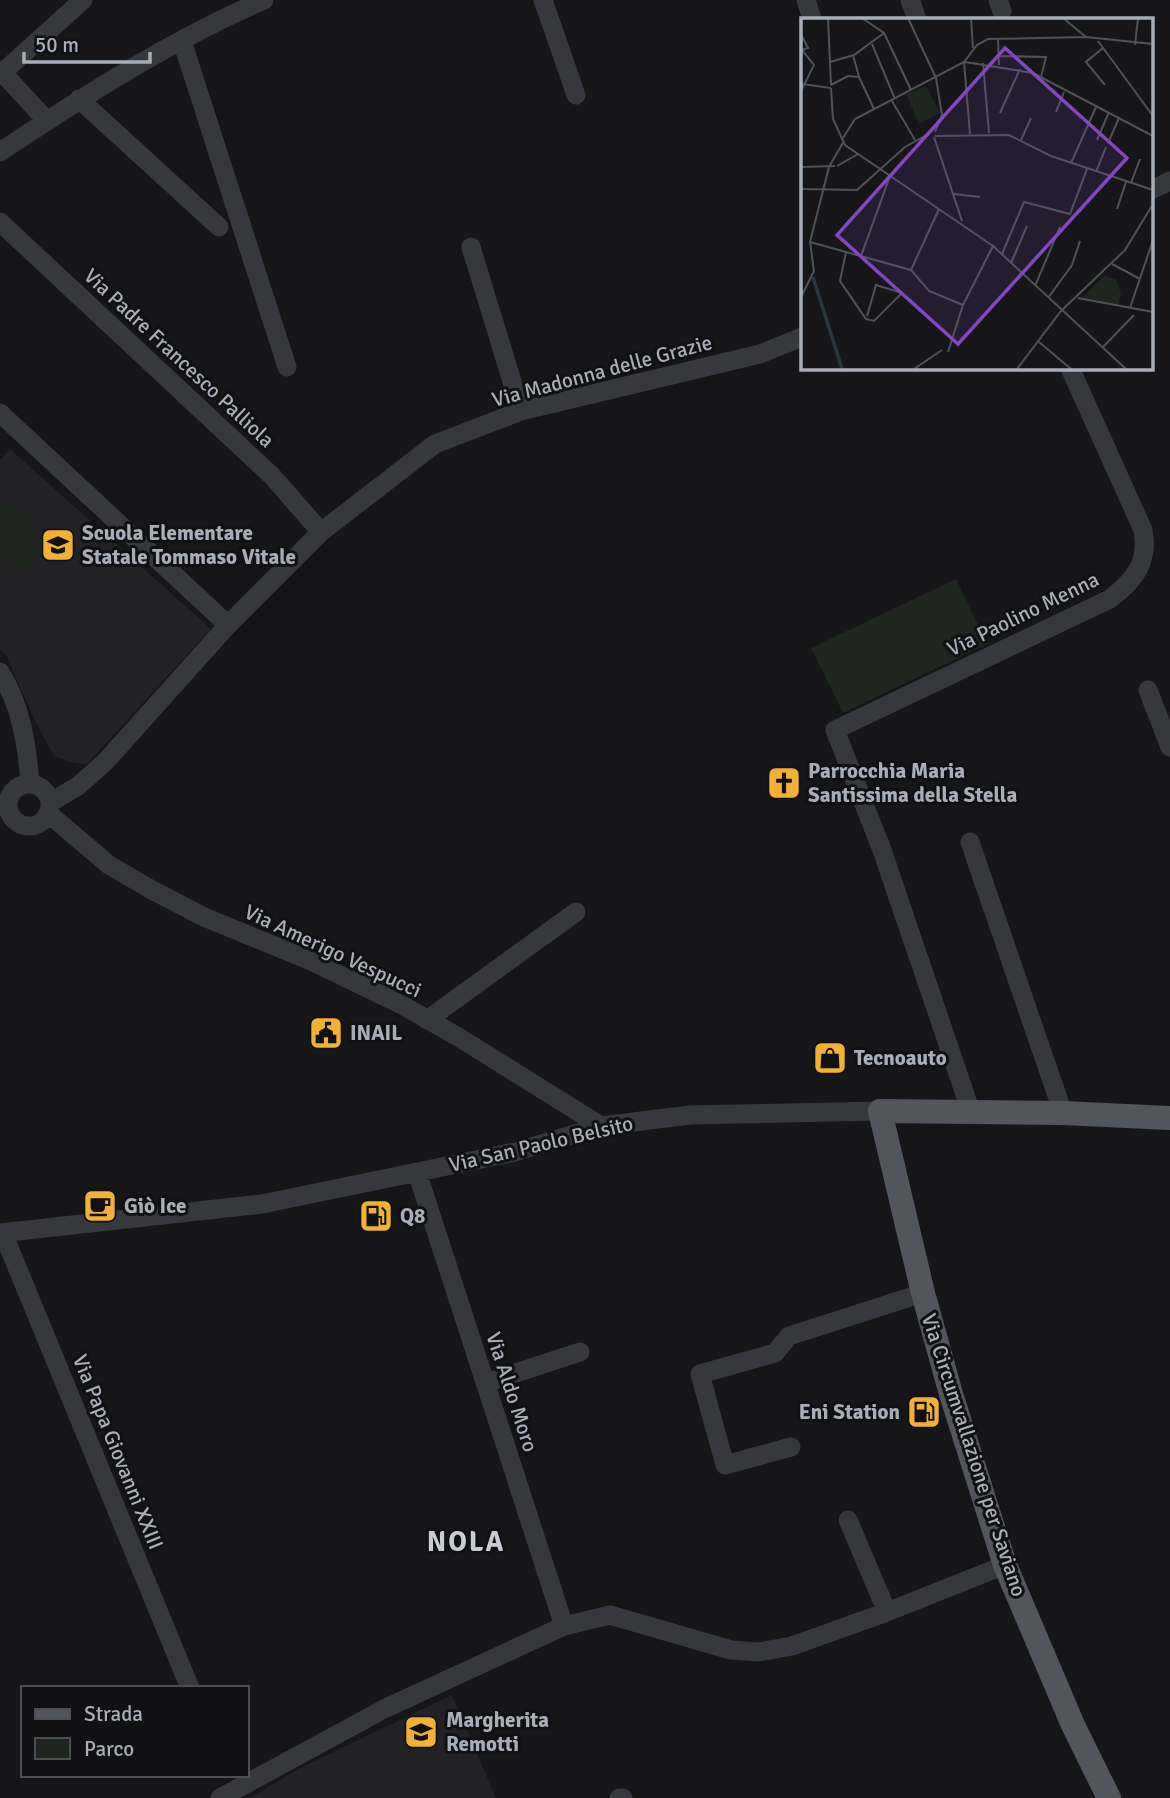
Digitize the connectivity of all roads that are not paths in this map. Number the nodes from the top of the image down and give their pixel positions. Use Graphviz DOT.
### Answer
graph roads {
  1 [pos="83,0"];
  2 [pos="264,0"];
  3 [pos="543,0"];
  4 [pos="806,0"];
  5 [pos="910,0"];
  6 [pos="812,18"];
  7 [pos="917,18"];
  8 [pos="182,41"];
  9 [pos="1,71"];
  10 [pos="576,95"];
  11 [pos="79,99"];
  12 [pos="47,121"];
  13 [pos="0,152"];
  14 [pos="1170,181"];
  15 [pos="1152,190"];
  16 [pos="0,222"];
  17 [pos="219,227"];
  18 [pos="471,247"];
  19 [pos="801,338"];
  20 [pos="287,367"];
  21 [pos="1070,369"];
  22 [pos="521,411"];
  23 [pos="0,413"];
  24 [pos="321,532"];
  25 [pos="228,625"];
  26 [pos="0,672"];
  27 [pos="1148,690"];
  28 [pos="1170,747"];
  29 [pos="30,783"];
  30 [pos="8,807"];
  31 [pos="50,808"];
  32 [pos="0,826"];
  33 [pos="970,842"];
  34 [pos="576,912"];
  35 [pos="427,1020"];
  36 [pos="880,1111"];
  37 [pos="971,1112"];
  38 [pos="1063,1113"];
  39 [pos="1170,1118"];
  40 [pos="601,1126"];
  41 [pos="417,1172"];
  42 [pos="2,1233"];
  43 [pos="923,1293"];
  44 [pos="580,1352"];
  45 [pos="485,1382"];
  46 [pos="791,1447"];
  47 [pos="848,1520"];
  48 [pos="1005,1565"];
  49 [pos="887,1612"];
  50 [pos="565,1626"];
  51 [pos="189,1686"];
  52 [pos="226,1788"];
  53 [pos="1106,1795"];
  1 -- 9 [label="street"];
  2 -- 8 [label="street"];
  3 -- 10 [label="street"];
  4 -- 6 [label="street"];
  5 -- 7 [label="street"];
  8 -- 11 [label="street"];
  8 -- 20 [label="street"];
  9 -- 12 [label="street"];
  11 -- 12 [label="street"];
  11 -- 17 [label="street"];
  12 -- 13 [label="street"];
  14 -- 15 [label="street"];
  16 -- 24 [label="street, Via Padre Francesco Palliola"];
  18 -- 22 [label="street"];
  19 -- 22 [label="street, Via Madonna delle Grazie"];
  21 -- 37 [label="street, Via Paolino Menna"];
  22 -- 24 [label="street, Via Madonna delle Grazie"];
  23 -- 25 [label="street"];
  24 -- 25 [label="street, Via Madonna delle Grazie"];
  25 -- 31 [label="street, Via Madonna delle Grazie"];
  26 -- 29 [label="street"];
  27 -- 28 [label="street"];
  29 -- 30 [label="street"];
  29 -- 31 [label="street"];
  30 -- 31 [label="street"];
  30 -- 32 [label="street"];
  31 -- 35 [label="street, Via Amerigo Vespucci"];
  33 -- 38 [label="street"];
  34 -- 35 [label="street"];
  35 -- 40 [label="street, Via Amerigo Vespucci"];
  36 -- 37 [label="main road, Via San Paolo Belsito"];
  36 -- 40 [label="street, Via San Paolo Belsito"];
  36 -- 43 [label="main road, Via Circumvallazione per Saviano"];
  37 -- 38 [label="main road, Via San Paolo Belsito"];
  38 -- 39 [label="main road, Via San Paolo Belsito"];
  40 -- 41 [label="street, Via San Paolo Belsito"];
  41 -- 42 [label="street, Via San Paolo Belsito"];
  41 -- 45 [label="street, Via Aldo Moro"];
  42 -- 51 [label="street, Via Papa Giovanni XXIII"];
  43 -- 46 [label="street"];
  43 -- 48 [label="main road, Via Circumvallazione per Saviano"];
  44 -- 45 [label="street"];
  45 -- 50 [label="street, Via Aldo Moro"];
  47 -- 49 [label="street"];
  48 -- 49 [label="street"];
  48 -- 53 [label="main road, Via Circumvallazione per Saviano"];
  49 -- 50 [label="street"];
  50 -- 52 [label="street"];
}
